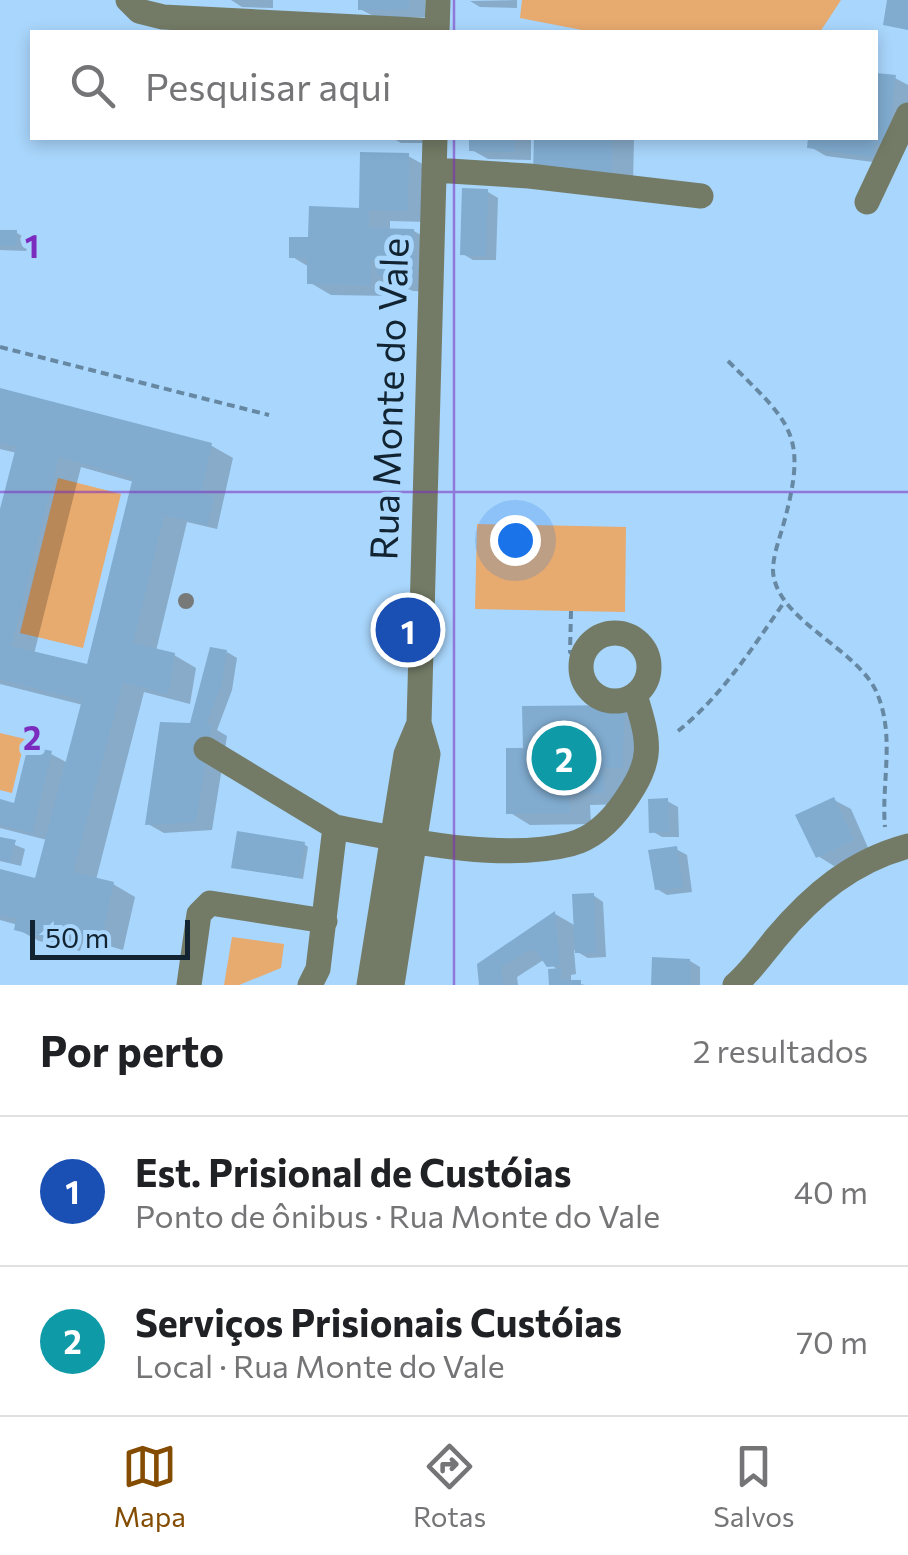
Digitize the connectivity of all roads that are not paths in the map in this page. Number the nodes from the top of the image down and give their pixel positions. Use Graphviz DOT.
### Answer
graph roads {
  1 [pos="128,0"];
  2 [pos="438,0"];
  3 [pos="401,30"];
  4 [pos="437,30"];
  5 [pos="908,115"];
  6 [pos="435,140"];
  7 [pos="434,170"];
  8 [pos="700,196"];
  9 [pos="868,202"];
  10 [pos="635,695"];
  11 [pos="206,749"];
  12 [pos="334,827"];
  13 [pos="404,840"];
  14 [pos="902,848"];
  15 [pos="325,921"];
  16 [pos="190,985"];
  17 [pos="310,985"];
  18 [pos="369,985"];
  19 [pos="392,985"];
  20 [pos="734,985"];
  1 -- 3 [label="street"];
  2 -- 4 [label="street"];
  5 -- 9 [label="street"];
  6 -- 7 [label="street, Rua Monte do Vale"];
  7 -- 8 [label="street"];
  7 -- 13 [label="street, Rua Monte do Vale"];
  10 -- 10 [label="street"];
  10 -- 13 [label="street"];
  11 -- 12 [label="street"];
  12 -- 13 [label="street"];
  12 -- 15 [label="street"];
  13 -- 18 [label="street, Rua Monte do Vale"];
  13 -- 19 [label="street, Rua Monte do Vale"];
  14 -- 20 [label="street"];
  15 -- 16 [label="street"];
  15 -- 17 [label="street"];
}
